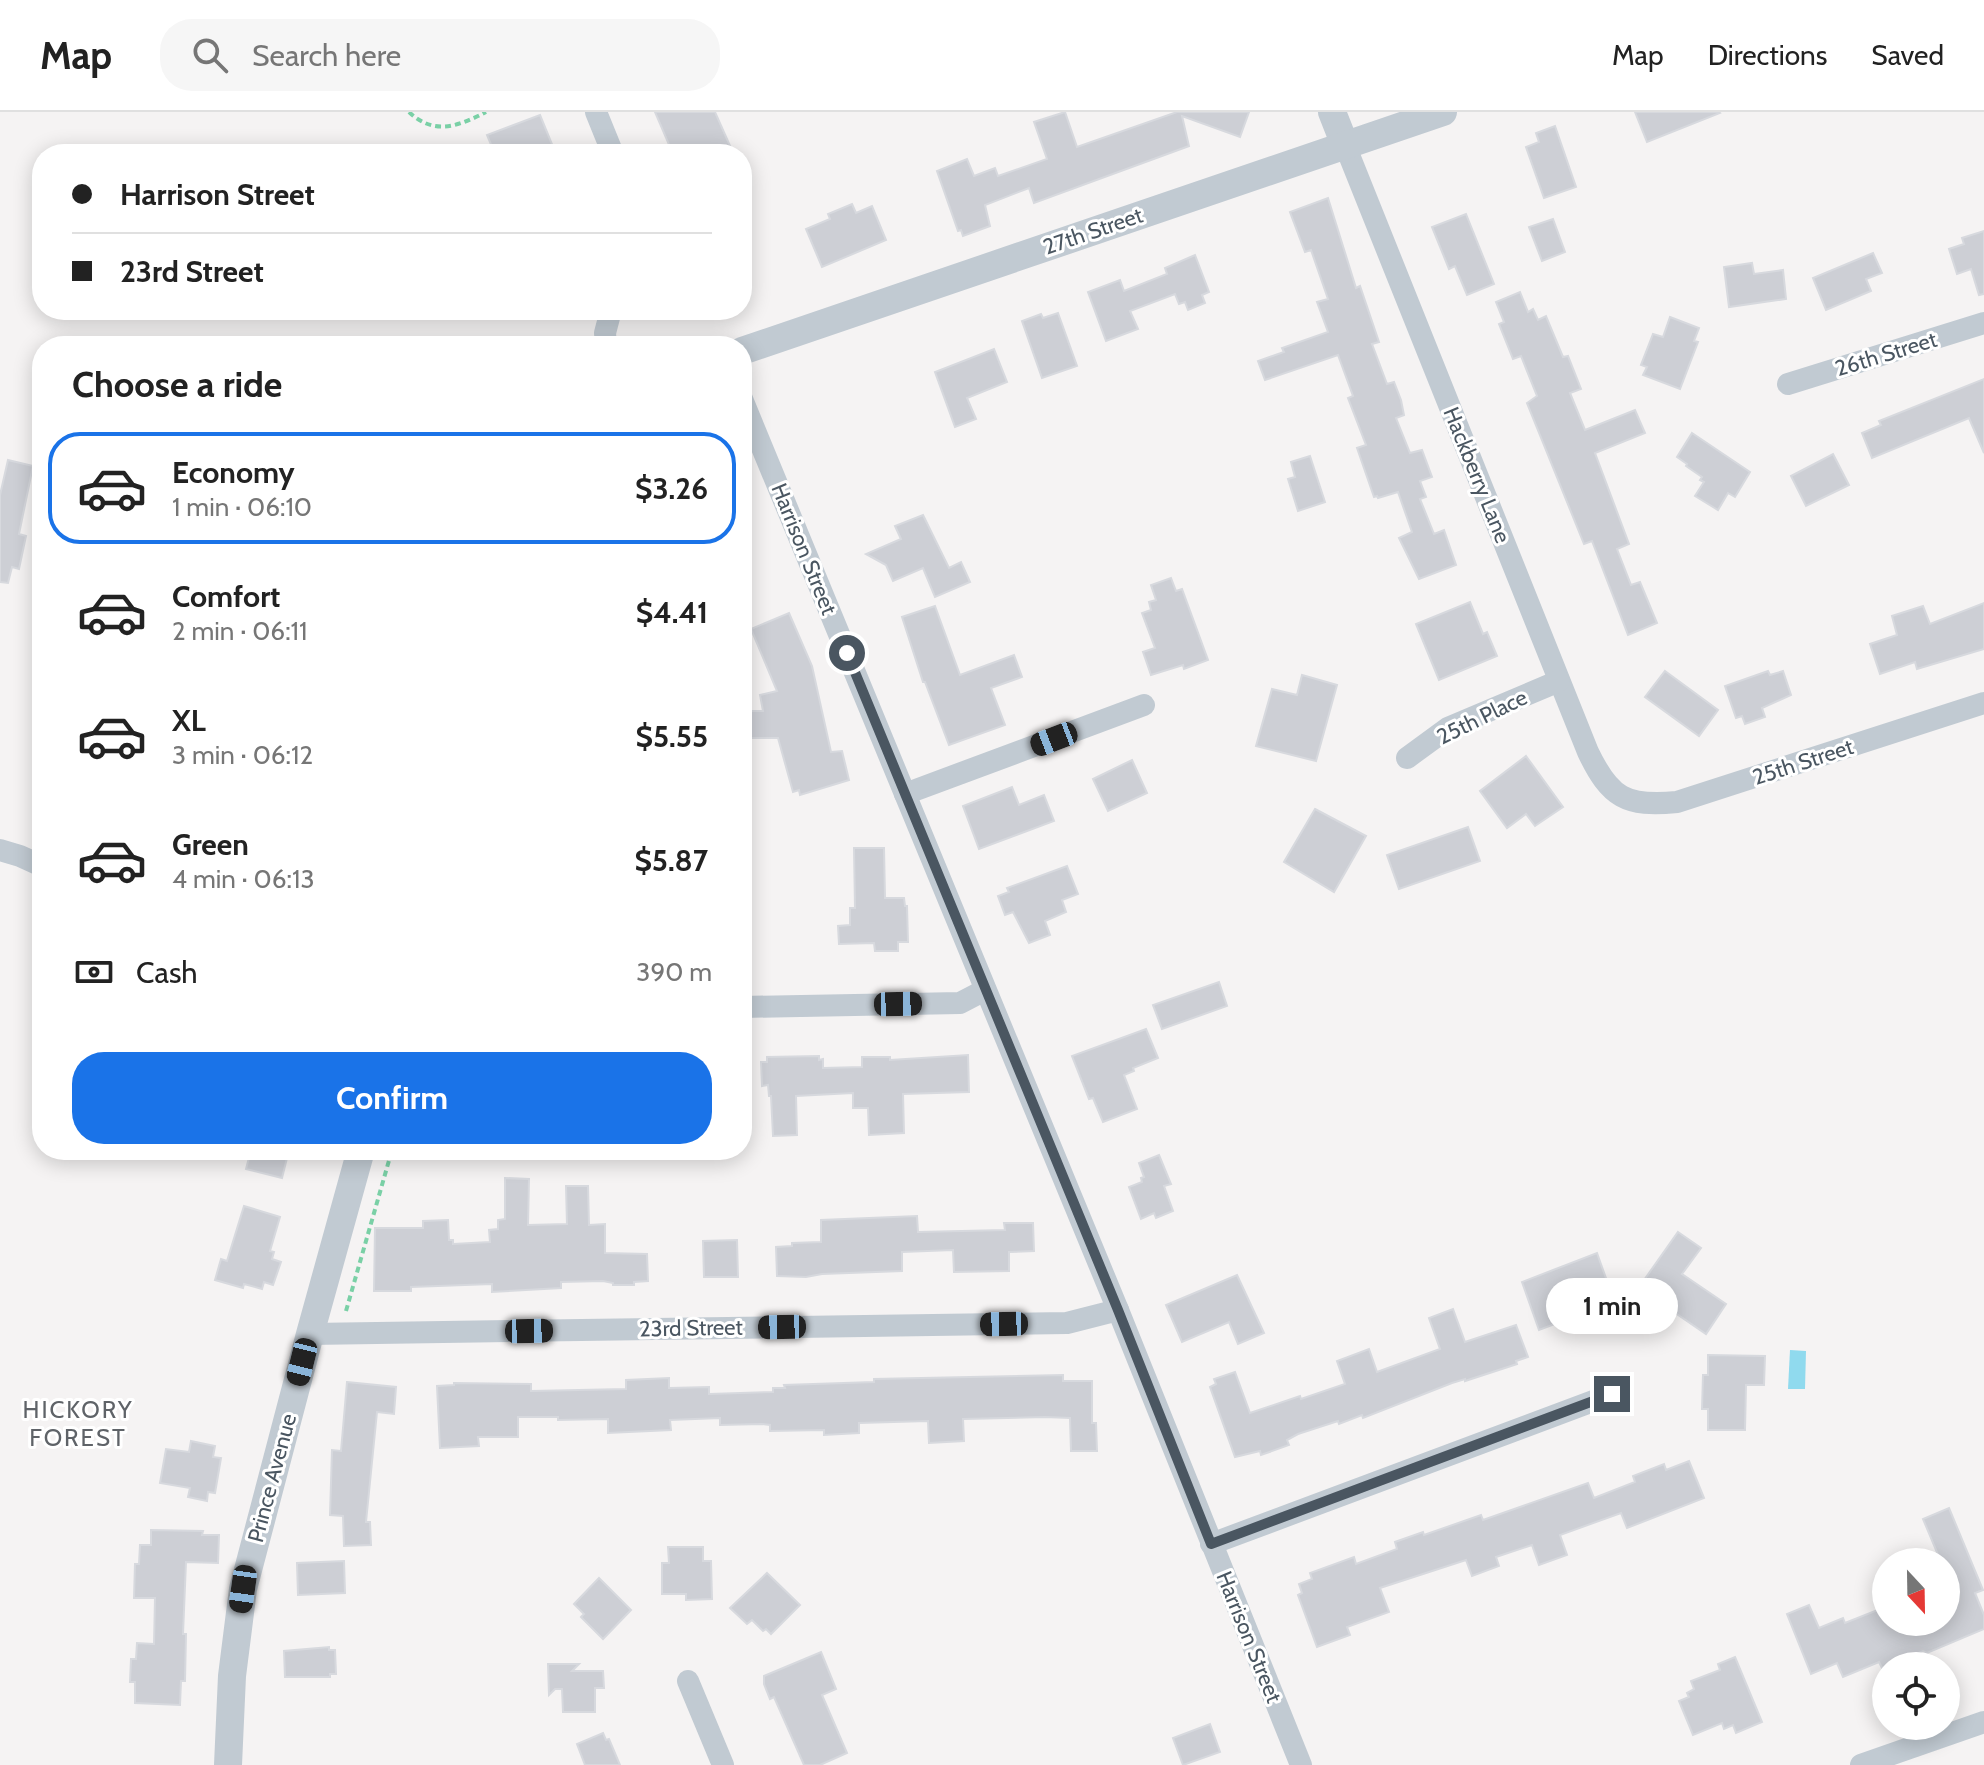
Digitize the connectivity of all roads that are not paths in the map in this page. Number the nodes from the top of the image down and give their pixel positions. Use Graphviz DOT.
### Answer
graph roads {
  1 [pos="596,112"];
  2 [pos="1332,112"];
  3 [pos="1443,112"];
  4 [pos="609,144"];
  5 [pos="1345,145"];
  6 [pos="1984,323"];
  7 [pos="752,348"];
  8 [pos="1788,384"];
  9 [pos="752,423"];
  10 [pos="1559,681"];
  11 [pos="1984,703"];
  12 [pos="1144,705"];
  13 [pos="1407,758"];
  14 [pos="905,794"];
  15 [pos="1621,797"];
  16 [pos="0,850"];
  17 [pos="32,861"];
  18 [pos="985,990"];
  19 [pos="752,1007"];
  20 [pos="358,1160"];
  21 [pos="1118,1310"];
  22 [pos="310,1334"];
  23 [pos="1612,1394"];
  24 [pos="1211,1544"];
  25 [pos="688,1681"];
  26 [pos="1984,1722"];
  27 [pos="228,1765"];
  28 [pos="723,1765"];
  29 [pos="1301,1765"];
  30 [pos="1861,1765"];
  1 -- 4 [label="street"];
  2 -- 5 [label="street"];
  3 -- 5 [label="street, 27th Street"];
  5 -- 7 [label="street, 27th Street"];
  5 -- 10 [label="street, Hackberry Lane"];
  6 -- 8 [label="street, 26th Street"];
  9 -- 14 [label="street, Harrison Street"];
  10 -- 13 [label="street, 25th Place"];
  10 -- 15 [label="street, Hackberry Lane"];
  11 -- 15 [label="street, 25th Street"];
  12 -- 14 [label="street"];
  14 -- 18 [label="street, Harrison Street"];
  16 -- 17 [label="street"];
  18 -- 19 [label="street"];
  18 -- 21 [label="street, Harrison Street"];
  20 -- 22 [label="street, Prince Avenue"];
  21 -- 22 [label="street, 23rd Street"];
  21 -- 24 [label="street, Harrison Street"];
  22 -- 27 [label="street, Prince Avenue"];
  23 -- 24 [label="street"];
  24 -- 29 [label="street, Harrison Street"];
  25 -- 28 [label="street"];
  26 -- 30 [label="street"];
}
